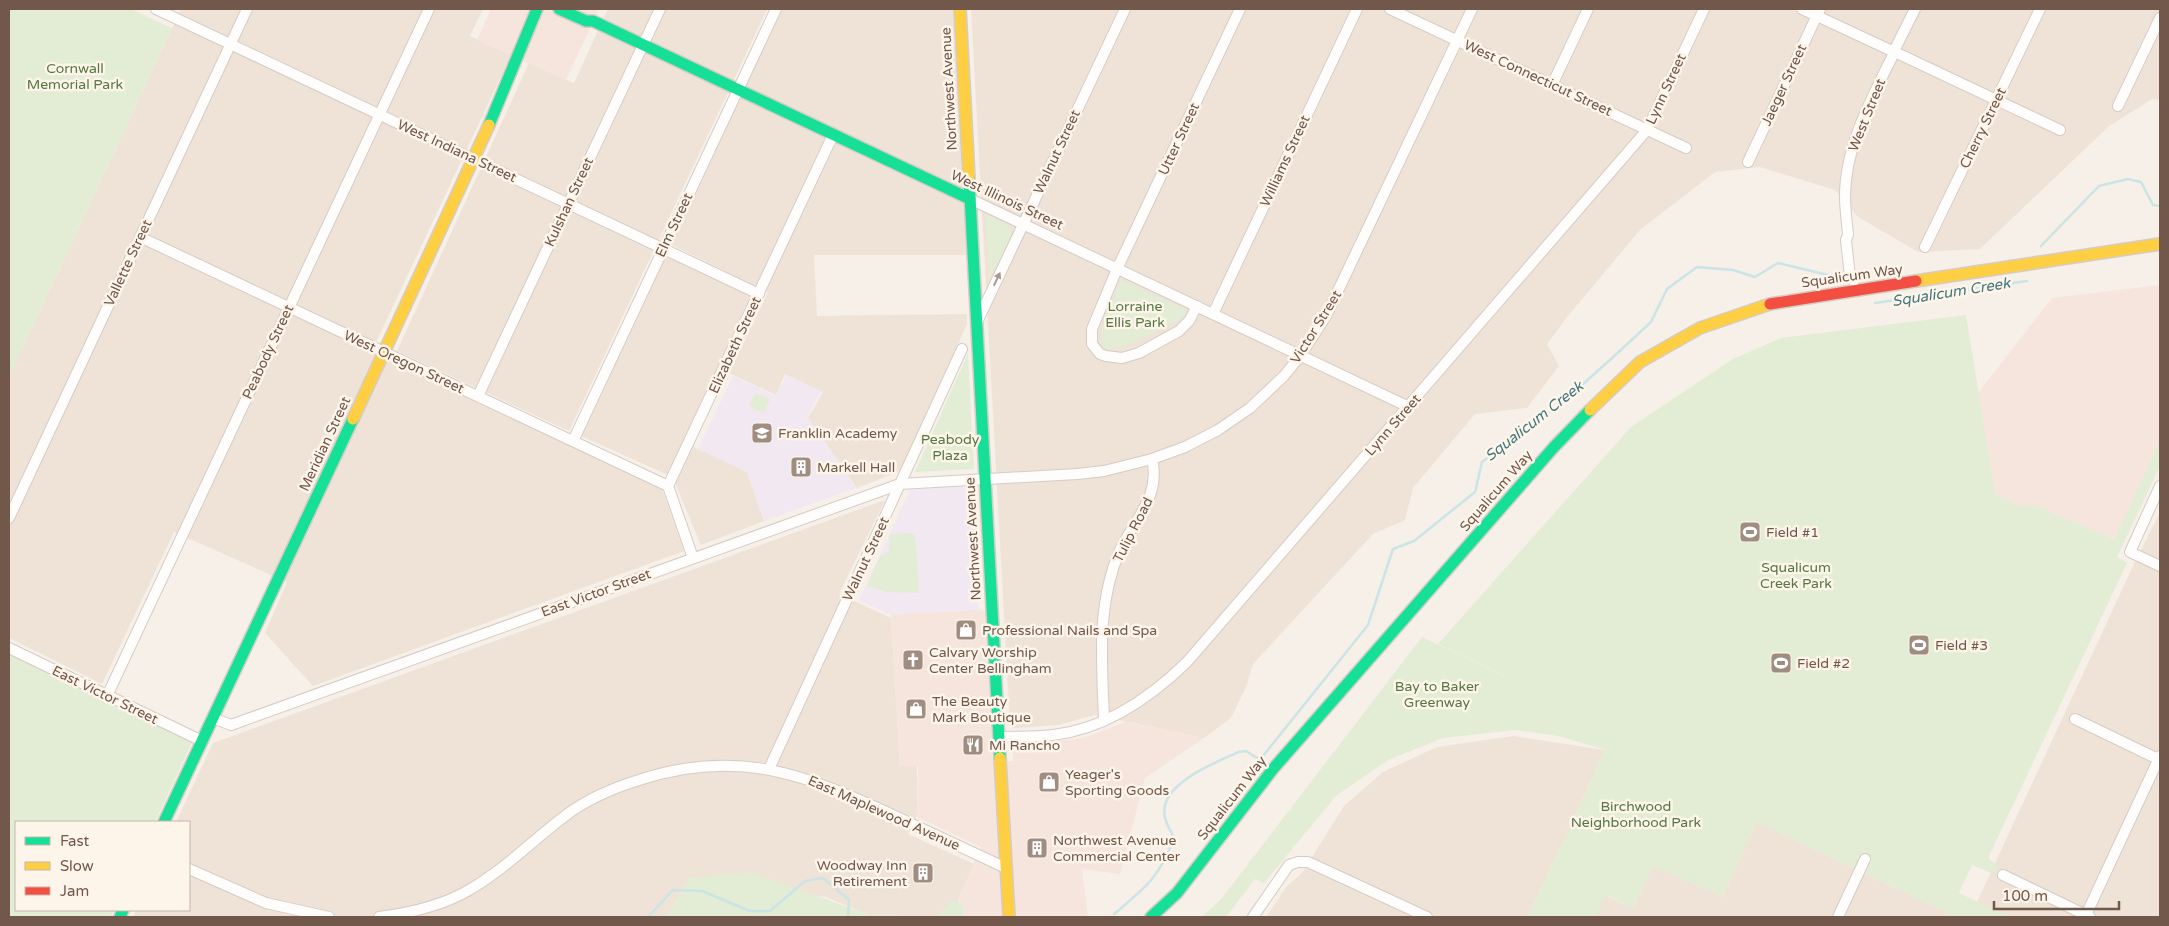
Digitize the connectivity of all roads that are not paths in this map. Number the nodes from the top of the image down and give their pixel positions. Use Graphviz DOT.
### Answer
graph roads {
  1 [pos="156,9"];
  2 [pos="247,9"];
  3 [pos="429,9"];
  4 [pos="537,9"];
  5 [pos="547,9"];
  6 [pos="559,9"];
  7 [pos="578,9"];
  8 [pos="660,9"];
  9 [pos="776,9"];
  10 [pos="960,9"];
  11 [pos="1125,9"];
  12 [pos="1240,9"];
  13 [pos="1356,9"];
  14 [pos="1390,9"];
  15 [pos="1472,9"];
  16 [pos="1588,9"];
  17 [pos="1704,9"];
  18 [pos="1802,9"];
  19 [pos="1915,9"];
  20 [pos="2040,9"];
  21 [pos="1819,12"];
  22 [pos="2160,18"];
  23 [pos="593,21"];
  24 [pos="1457,40"];
  25 [pos="231,44"];
  26 [pos="643,44"];
  27 [pos="1894,52"];
  28 [pos="509,78"];
  29 [pos="1552,85"];
  30 [pos="738,89"];
  31 [pos="1996,100"];
  32 [pos="2118,106"];
  33 [pos="380,114"];
  34 [pos="1647,130"];
  35 [pos="2060,130"];
  36 [pos="834,134"];
  37 [pos="1686,148"];
  38 [pos="475,159"];
  39 [pos="1748,162"];
  40 [pos="970,199"];
  41 [pos="568,204"];
  42 [pos="1023,224"];
  43 [pos="140,237"];
  44 [pos="2160,244"];
  45 [pos="1925,247"];
  46 [pos="663,248"];
  47 [pos="1117,269"];
  48 [pos="1854,286"];
  49 [pos="759,294"];
  50 [pos="1197,306"];
  51 [pos="289,307"];
  52 [pos="1213,314"];
  53 [pos="977,323"];
  54 [pos="962,349"];
  55 [pos="384,352"];
  56 [pos="1300,356"];
  57 [pos="478,396"];
  58 [pos="1409,407"];
  59 [pos="573,441"];
  60 [pos="1152,459"];
  61 [pos="985,479"];
  62 [pos="900,484"];
  63 [pos="668,486"];
  64 [pos="2160,486"];
  65 [pos="9,518"];
  66 [pos="693,558"];
  67 [pos="2160,566"];
  68 [pos="9,648"];
  69 [pos="107,696"];
  70 [pos="213,718"];
  71 [pos="2075,719"];
  72 [pos="1104,720"];
  73 [pos="999,737"];
  74 [pos="202,741"];
  75 [pos="2160,758"];
  76 [pos="769,769"];
  77 [pos="164,821"];
  78 [pos="1865,858"];
  79 [pos="1006,868"];
  80 [pos="190,869"];
  81 [pos="2003,875"];
  82 [pos="2088,916"];
  83 [pos="328,917"];
  84 [pos="379,917"];
  85 [pos="1009,917"];
  86 [pos="1150,917"];
  87 [pos="1253,917"];
  88 [pos="1427,917"];
  89 [pos="1838,917"];
  1 -- 25 [label="street, West Indiana Street"];
  2 -- 25 [label="street, Vallette Street"];
  3 -- 33 [label="street, Peabody Street"];
  4 -- 28 [label="main road, Meridian Street"];
  5 -- 28 [label="main road, Meridian Street"];
  6 -- 23 [label="main road, West Illinois Street"];
  7 -- 23 [label="main road, West Illinois Street"];
  8 -- 26 [label="street, Kulshan Street"];
  9 -- 30 [label="street, Elm Street"];
  10 -- 40 [label="main road, Northwest Avenue"];
  11 -- 42 [label="street, Walnut Street"];
  12 -- 47 [label="street, Utter Street"];
  13 -- 52 [label="street, Williams Street"];
  14 -- 24 [label="street, West Connecticut Street"];
  15 -- 24 [label="street, Victor Street"];
  16 -- 29 [label="street"];
  17 -- 34 [label="street, Lynn Street"];
  18 -- 21 [label="street"];
  19 -- 27 [label="street, West Street"];
  20 -- 31 [label="street, Cherry Street"];
  21 -- 27 [label="street"];
  21 -- 39 [label="street, Jaeger Street"];
  22 -- 32 [label="street"];
  23 -- 26 [label="main road, West Illinois Street"];
  24 -- 29 [label="street, West Connecticut Street"];
  24 -- 56 [label="street, Victor Street"];
  25 -- 33 [label="street, West Indiana Street"];
  25 -- 43 [label="street, Vallette Street"];
  26 -- 30 [label="main road, West Illinois Street"];
  26 -- 41 [label="street, Kulshan Street"];
  27 -- 31 [label="street"];
  27 -- 48 [label="street, West Street"];
  28 -- 38 [label="main road, Meridian Street"];
  29 -- 34 [label="street, West Connecticut Street"];
  30 -- 36 [label="main road, West Illinois Street"];
  30 -- 46 [label="street, Elm Street"];
  31 -- 35 [label="street"];
  31 -- 45 [label="street, Cherry Street"];
  33 -- 38 [label="street, West Indiana Street"];
  33 -- 51 [label="street, Peabody Street"];
  34 -- 37 [label="street, West Connecticut Street"];
  34 -- 58 [label="street, Lynn Street"];
  36 -- 40 [label="main road, West Illinois Street"];
  36 -- 49 [label="street, Elizabeth Street"];
  38 -- 41 [label="street, West Indiana Street"];
  38 -- 55 [label="main road, Meridian Street"];
  40 -- 42 [label="street, West Illinois Street"];
  40 -- 53 [label="main road, Northwest Avenue"];
  41 -- 46 [label="street, West Indiana Street"];
  41 -- 57 [label="street, Kulshan Street"];
  42 -- 47 [label="street, West Illinois Street"];
  53 -- 42 [label="street, Walnut Street, one-way"];
  43 -- 51 [label="street, West Oregon Street"];
  43 -- 65 [label="street, Vallette Street"];
  44 -- 48 [label="main road, Squalicum Way"];
  46 -- 49 [label="street, West Indiana Street"];
  46 -- 59 [label="street, Elm Street"];
  47 -- 50 [label="street, West Illinois Street"];
  47 -- 50 [label="street, Utter Street"];
  48 -- 86 [label="main road, Squalicum Way"];
  49 -- 63 [label="street, Elizabeth Street"];
  50 -- 52 [label="street, West Illinois Street"];
  51 -- 55 [label="street, West Oregon Street"];
  51 -- 69 [label="street, Peabody Street"];
  52 -- 56 [label="street, West Illinois Street"];
  53 -- 61 [label="main road, Northwest Avenue"];
  54 -- 62 [label="street, Walnut Street"];
  55 -- 57 [label="street, West Oregon Street"];
  55 -- 70 [label="main road, Meridian Street"];
  56 -- 58 [label="street, West Illinois Street"];
  56 -- 60 [label="street, Victor Street"];
  57 -- 59 [label="street, West Oregon Street"];
  58 -- 72 [label="street, Lynn Street"];
  59 -- 63 [label="street, West Oregon Street"];
  60 -- 61 [label="street, Victor Street"];
  60 -- 72 [label="street, Tulip Road"];
  61 -- 62 [label="street, East Victor Street"];
  61 -- 73 [label="main road, Northwest Avenue"];
  62 -- 66 [label="street, East Victor Street"];
  62 -- 76 [label="street, Walnut Street"];
  63 -- 66 [label="street"];
  64 -- 67 [label="street"];
  66 -- 70 [label="street, East Victor Street"];
  68 -- 69 [label="street, East Victor Street"];
  69 -- 74 [label="street, East Victor Street"];
  70 -- 74 [label="main road, Meridian Street"];
  71 -- 75 [label="street"];
  72 -- 73 [label="street, Lynn Street"];
  73 -- 79 [label="main road, Northwest Avenue"];
  74 -- 77 [label="main road, Meridian Street"];
  75 -- 82 [label="street"];
  76 -- 79 [label="street, East Maplewood Avenue"];
  76 -- 84 [label="street, East Maplewood Avenue"];
  78 -- 89 [label="street"];
  79 -- 85 [label="main road, Northwest Avenue"];
  80 -- 83 [label="street"];
  81 -- 82 [label="street"];
  87 -- 88 [label="street"];
}
